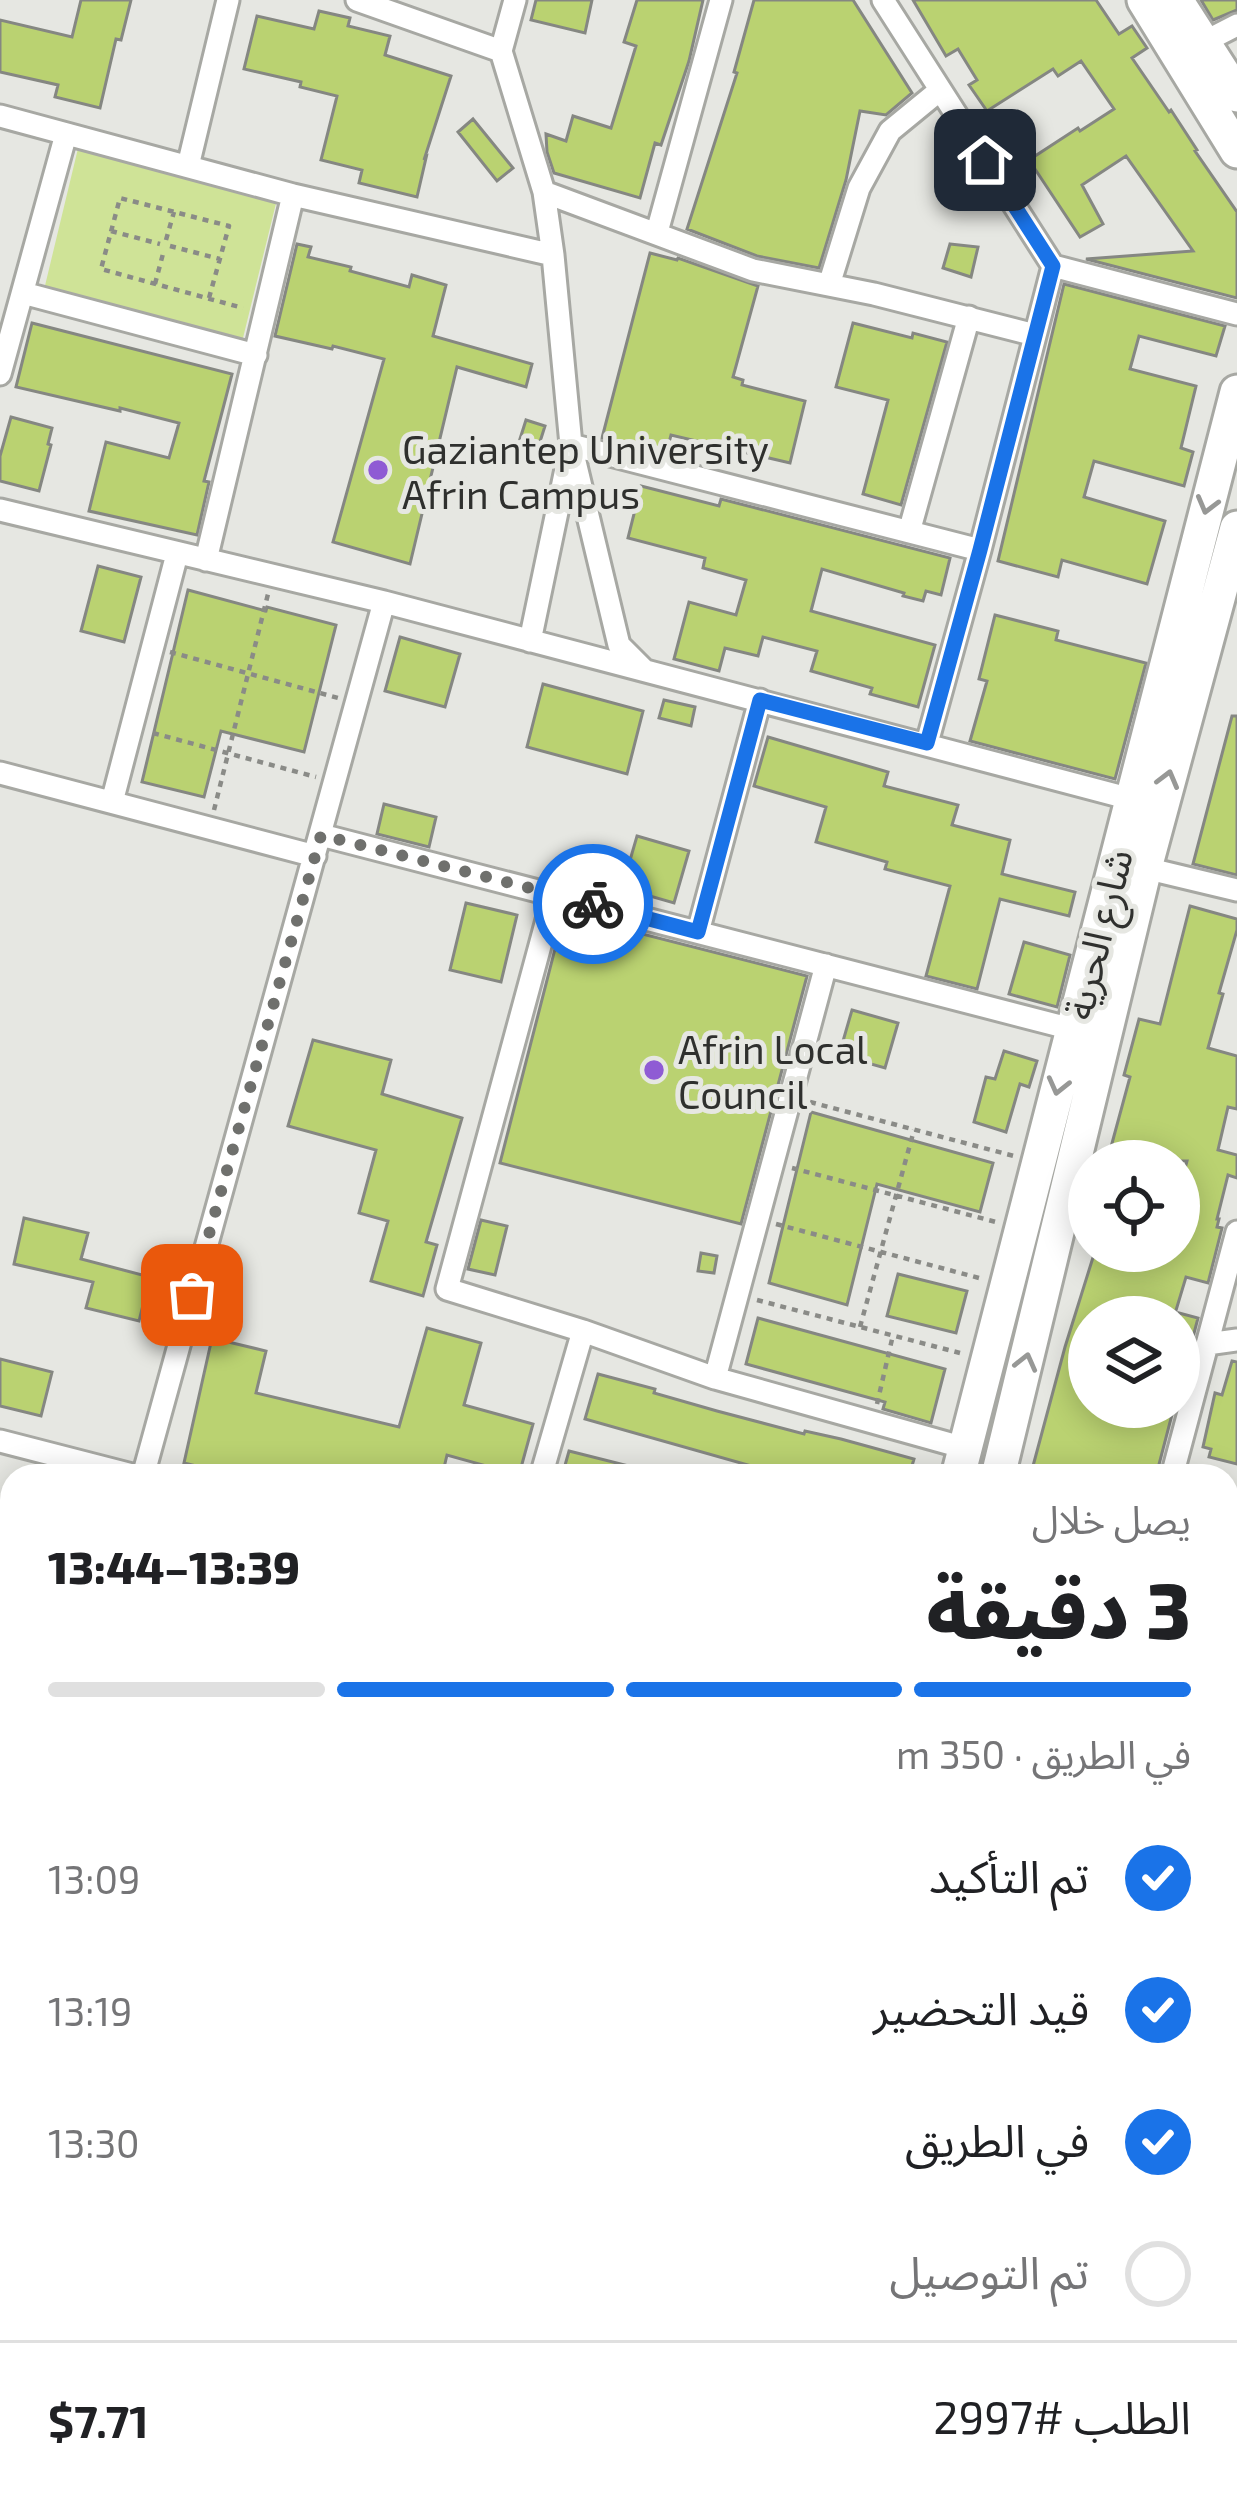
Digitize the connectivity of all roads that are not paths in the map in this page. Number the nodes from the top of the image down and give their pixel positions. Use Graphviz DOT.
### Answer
graph roads {
  1 [pos="228,0"];
  2 [pos="356,0"];
  3 [pos="515,0"];
  4 [pos="721,0"];
  5 [pos="883,0"];
  6 [pos="1144,0"];
  7 [pos="1176,0"];
  8 [pos="1237,25"];
  9 [pos="1202,43"];
  10 [pos="501,51"];
  11 [pos="940,89"];
  12 [pos="1237,95"];
  13 [pos="0,116"];
  14 [pos="66,134"];
  15 [pos="1237,151"];
  16 [pos="188,166"];
  17 [pos="544,192"];
  18 [pos="293,195"];
  19 [pos="657,232"];
  20 [pos="553,255"];
  21 [pos="1053,266"];
  22 [pos="829,284"];
  23 [pos="23,293"];
  24 [pos="1237,314"];
  25 [pos="969,317"];
  26 [pos="1035,335"];
  27 [pos="256,355"];
  28 [pos="0,374"];
  29 [pos="1237,392"];
  30 [pos="571,445"];
  31 [pos="0,510"];
  32 [pos="1237,528"];
  33 [pos="909,532"];
  34 [pos="980,550"];
  35 [pos="177,554"];
  36 [pos="206,560"];
  37 [pos="384,602"];
  38 [pos="530,640"];
  39 [pos="645,670"];
  40 [pos="1181,672"];
  41 [pos="760,700"];
  42 [pos="927,743"];
  43 [pos="0,772"];
  44 [pos="1130,799"];
  45 [pos="112,802"];
  46 [pos="318,846"];
  47 [pos="1144,868"];
  48 [pos="1237,890"];
  49 [pos="554,894"];
  50 [pos="698,932"];
  51 [pos="1110,944"];
  52 [pos="826,965"];
  53 [pos="1072,1029"];
  54 [pos="1237,1232"];
  55 [pos="583,1330"];
  56 [pos="1237,1340"];
  57 [pos="1207,1343"];
  58 [pos="715,1378"];
  59 [pos="0,1441"];
  60 [pos="962,1462"];
  61 [pos="91,1464"];
  62 [pos="142,1464"];
  63 [pos="544,1464"];
  64 [pos="1001,1464"];
  65 [pos="1175,1464"];
  1 -- 16 [label="street"];
  2 -- 10 [label="street"];
  3 -- 10 [label="street"];
  4 -- 19 [label="street"];
  5 -- 11 [label="street"];
  6 -- 15 [label="main road"];
  7 -- 9 [label="main road"];
  8 -- 9 [label="street"];
  9 -- 12 [label="main road"];
  10 -- 17 [label="street"];
  11 -- 21 [label="street"];
  11 -- 22 [label="street"];
  13 -- 14 [label="street"];
  14 -- 16 [label="street"];
  14 -- 23 [label="street"];
  16 -- 18 [label="street"];
  17 -- 19 [label="street"];
  17 -- 20 [label="street"];
  18 -- 20 [label="street"];
  18 -- 27 [label="street"];
  19 -- 22 [label="street"];
  20 -- 30 [label="street"];
  21 -- 24 [label="street"];
  21 -- 26 [label="street"];
  22 -- 25 [label="street"];
  23 -- 27 [label="street"];
  23 -- 28 [label="street"];
  25 -- 26 [label="street"];
  25 -- 33 [label="street"];
  26 -- 34 [label="street"];
  27 -- 36 [label="street"];
  29 -- 40 [label="main road, شارع الحرية, one-way"];
  30 -- 33 [label="street"];
  30 -- 38 [label="street"];
  30 -- 39 [label="street"];
  31 -- 35 [label="street"];
  32 -- 40 [label="main road, شارع الحرية"];
  33 -- 34 [label="street"];
  34 -- 42 [label="street"];
  35 -- 36 [label="street"];
  35 -- 45 [label="street"];
  36 -- 37 [label="street"];
  37 -- 38 [label="street"];
  37 -- 46 [label="street"];
  38 -- 39 [label="street"];
  39 -- 41 [label="street"];
  40 -- 44 [label="main road, شارع الحرية"];
  47 -- 40 [label="main road, شارع الحرية, one-way"];
  41 -- 42 [label="street"];
  41 -- 50 [label="street"];
  42 -- 44 [label="street"];
  43 -- 45 [label="street"];
  44 -- 51 [label="main road, شارع الحرية"];
  45 -- 46 [label="street"];
  46 -- 49 [label="street"];
  46 -- 62 [label="street"];
  47 -- 48 [label="street"];
  47 -- 51 [label="main road, شارع الحرية"];
  49 -- 50 [label="street"];
  49 -- 55 [label="street"];
  50 -- 52 [label="street"];
  51 -- 53 [label="main road, شارع الحرية"];
  64 -- 51 [label="main road, شارع الحرية, one-way"];
  52 -- 53 [label="street"];
  52 -- 58 [label="street"];
  53 -- 60 [label="main road, شارع الحرية, one-way"];
  54 -- 57 [label="street"];
  55 -- 58 [label="street"];
  55 -- 63 [label="street"];
  56 -- 57 [label="street"];
  57 -- 65 [label="street"];
  58 -- 60 [label="street"];
  59 -- 61 [label="street"];
}
